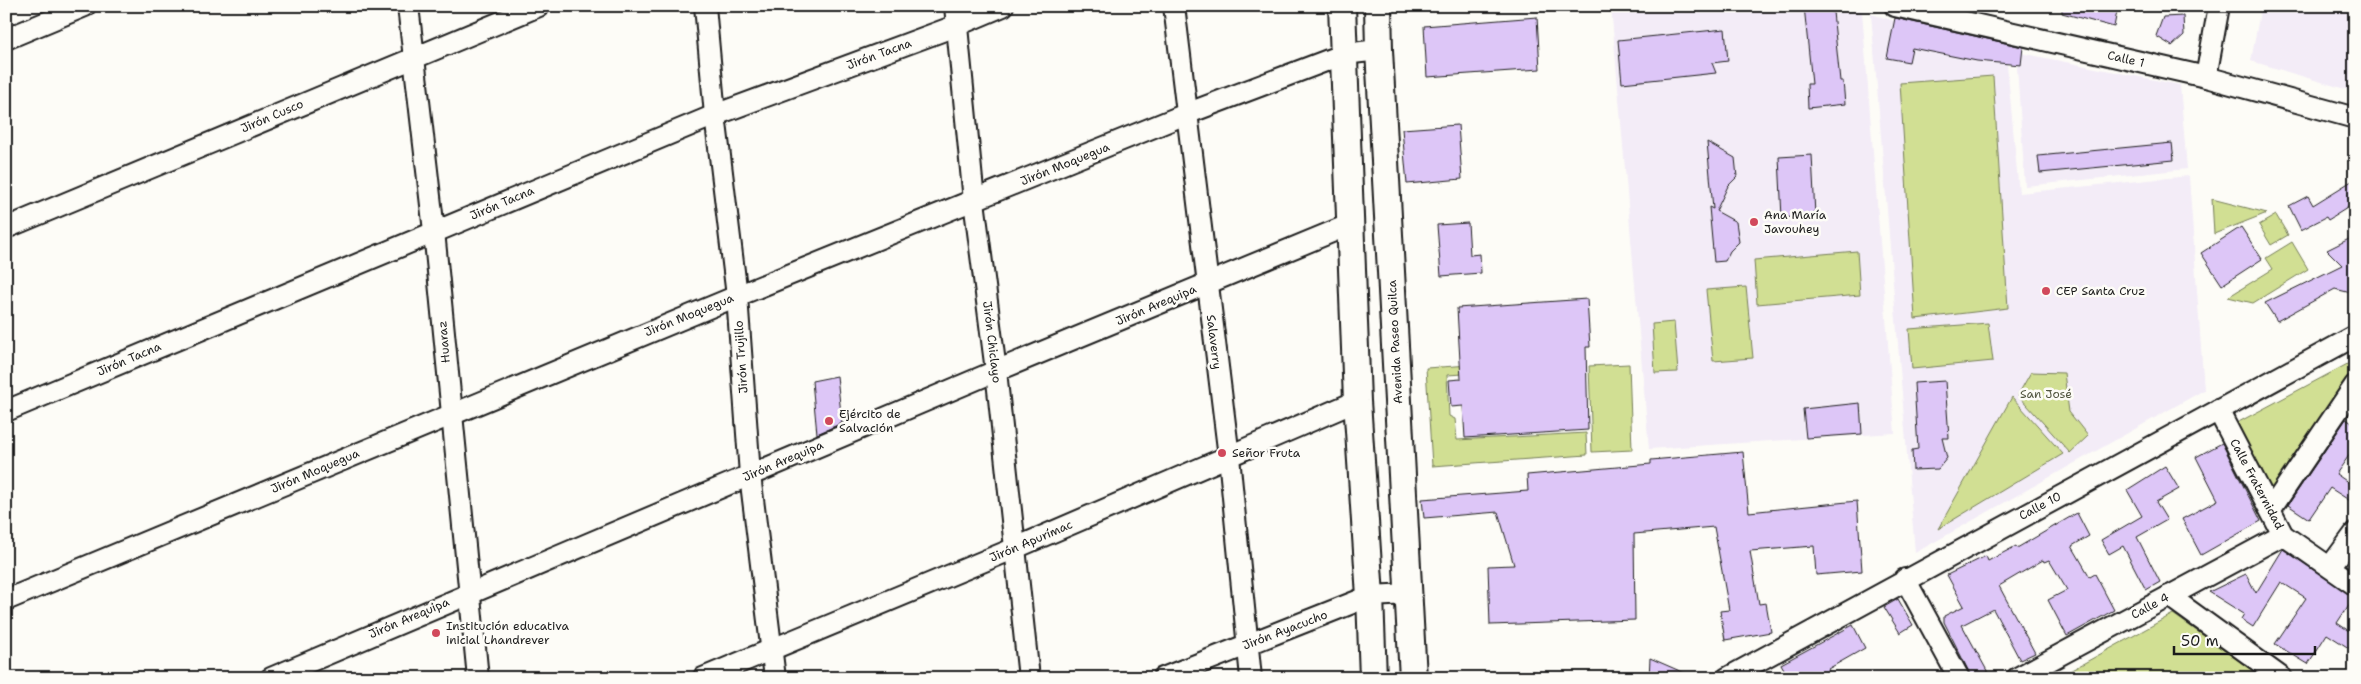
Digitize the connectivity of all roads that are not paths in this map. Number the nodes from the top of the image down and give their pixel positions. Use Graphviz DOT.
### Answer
graph roads {
  1 [pos="85,6"];
  2 [pos="408,6"];
  3 [pos="539,6"];
  4 [pos="705,6"];
  5 [pos="1003,6"];
  6 [pos="1174,6"];
  7 [pos="1342,6"];
  8 [pos="1378,6"];
  9 [pos="1895,6"];
  10 [pos="2219,6"];
  11 [pos="957,16"];
  12 [pos="6,39"];
  13 [pos="1378,50"];
  14 [pos="1344,54"];
  15 [pos="413,58"];
  16 [pos="2206,77"];
  17 [pos="1186,114"];
  18 [pos="715,115"];
  19 [pos="2355,118"];
  20 [pos="974,201"];
  21 [pos="1351,224"];
  22 [pos="6,228"];
  23 [pos="434,231"];
  24 [pos="1207,284"];
  25 [pos="737,296"];
  26 [pos="2355,336"];
  27 [pos="996,371"];
  28 [pos="2355,385"];
  29 [pos="1357,401"];
  30 [pos="2218,410"];
  31 [pos="6,411"];
  32 [pos="451,414"];
  33 [pos="1229,457"];
  34 [pos="750,475"];
  35 [pos="2271,509"];
  36 [pos="2355,533"];
  37 [pos="2283,535"];
  38 [pos="1013,549"];
  39 [pos="2330,568"];
  40 [pos="1905,579"];
  41 [pos="2355,585"];
  42 [pos="469,593"];
  43 [pos="1409,594"];
  44 [pos="1370,596"];
  45 [pos="2169,596"];
  46 [pos="6,600"];
  47 [pos="1247,645"];
  48 [pos="771,650"];
  49 [pos="2281,677"];
  50 [pos="271,678"];
  51 [pos="478,678"];
  52 [pos="703,678"];
  53 [pos="775,678"];
  54 [pos="1029,678"];
  55 [pos="1162,678"];
  56 [pos="1250,678"];
  57 [pos="1373,678"];
  58 [pos="1413,678"];
  59 [pos="1726,678"];
  60 [pos="1959,678"];
  61 [pos="2017,678"];
  1 -- 12 [label="street"];
  2 -- 15 [label="street, Huaraz"];
  3 -- 15 [label="street, Jirón Cusco"];
  4 -- 18 [label="street, Jirón Trujillo"];
  5 -- 11 [label="street, Jirón Tacna"];
  6 -- 17 [label="street, Salaverry"];
  7 -- 14 [label="main road"];
  8 -- 13 [label="main road, Avenida Paseo Quilca"];
  9 -- 16 [label="street, Calle 1"];
  10 -- 16 [label="street"];
  11 -- 18 [label="street, Jirón Tacna"];
  11 -- 20 [label="street, Jirón Chiclayo"];
  13 -- 14 [label="street, Jirón Moquegua"];
  13 -- 43 [label="main road, Avenida Paseo Quilca"];
  14 -- 17 [label="street, Jirón Moquegua"];
  14 -- 21 [label="main road"];
  15 -- 22 [label="street, Jirón Cusco"];
  15 -- 23 [label="street, Huaraz"];
  16 -- 19 [label="street, Calle 1"];
  17 -- 20 [label="street, Jirón Moquegua"];
  17 -- 24 [label="street, Salaverry"];
  18 -- 23 [label="street, Jirón Tacna"];
  18 -- 25 [label="street, Jirón Trujillo"];
  20 -- 25 [label="street, Jirón Moquegua"];
  20 -- 27 [label="street, Jirón Chiclayo"];
  21 -- 24 [label="street, Jirón Arequipa"];
  21 -- 29 [label="main road"];
  23 -- 31 [label="street, Jirón Tacna"];
  23 -- 32 [label="street, Huaraz"];
  24 -- 27 [label="street, Jirón Arequipa"];
  24 -- 33 [label="street, Salaverry"];
  25 -- 32 [label="street, Jirón Moquegua"];
  25 -- 34 [label="street, Jirón Trujillo"];
  26 -- 30 [label="street, Calle 10"];
  27 -- 34 [label="street, Jirón Arequipa"];
  27 -- 38 [label="street, Jirón Chiclayo"];
  28 -- 35 [label="street"];
  29 -- 33 [label="street, Jirón Apurímac"];
  29 -- 44 [label="main road"];
  30 -- 35 [label="street, Calle Fraternidad"];
  30 -- 40 [label="street, Calle 10"];
  32 -- 42 [label="street, Huaraz"];
  32 -- 46 [label="street, Jirón Moquegua"];
  33 -- 38 [label="street, Jirón Apurímac"];
  33 -- 47 [label="street, Salaverry"];
  34 -- 42 [label="street, Jirón Arequipa"];
  34 -- 48 [label="street, Jirón Trujillo"];
  35 -- 37 [label="street, Calle Fraternidad"];
  36 -- 39 [label="street"];
  37 -- 39 [label="street, Calle Fraternidad"];
  37 -- 45 [label="street, Calle 4"];
  38 -- 48 [label="street, Jirón Apurímac"];
  38 -- 54 [label="street, Jirón Chiclayo"];
  39 -- 41 [label="street, Calle Fraternidad"];
  40 -- 59 [label="street, Calle 10"];
  40 -- 60 [label="street"];
  42 -- 50 [label="street, Jirón Arequipa"];
  42 -- 51 [label="street, Huaraz"];
  43 -- 44 [label="street, Jirón Ayacucho"];
  43 -- 58 [label="main road, Avenida Paseo Quilca"];
  44 -- 47 [label="street, Jirón Ayacucho"];
  44 -- 57 [label="main road"];
  45 -- 49 [label="street"];
  45 -- 61 [label="street, Calle 4"];
  47 -- 55 [label="street, Jirón Ayacucho"];
  47 -- 56 [label="street, Salaverry"];
  48 -- 52 [label="street, Jirón Apurímac"];
  48 -- 53 [label="street, Jirón Trujillo"];
}
